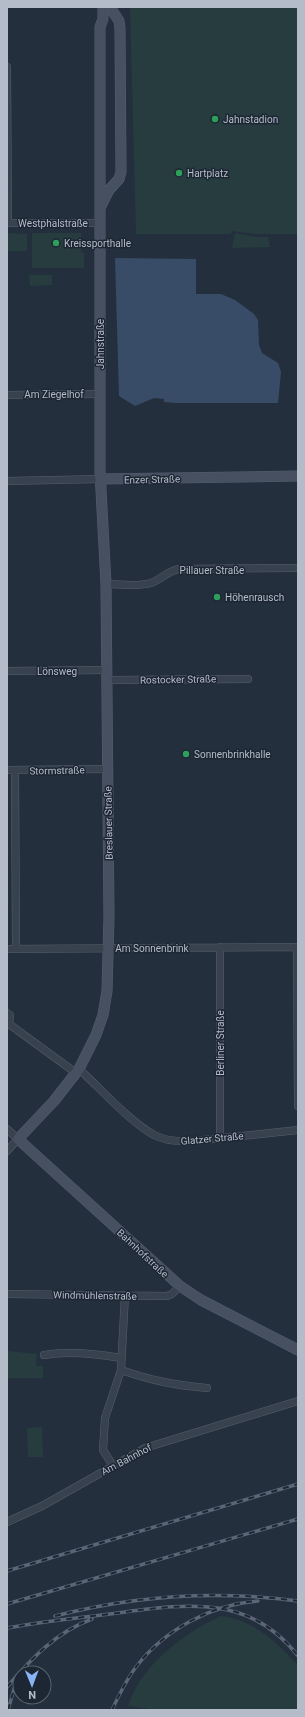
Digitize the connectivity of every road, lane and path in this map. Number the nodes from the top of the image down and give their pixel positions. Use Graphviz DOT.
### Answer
graph roads {
  1 [pos="102,7"];
  2 [pos="110,7"];
  3 [pos="115,17"];
  4 [pos="103,19"];
  5 [pos="7,67"];
  6 [pos="101,178"];
  7 [pos="115,184"];
  8 [pos="99,209"];
  9 [pos="8,223"];
  10 [pos="99,223"];
  11 [pos="100,394"];
  12 [pos="7,395"];
  13 [pos="298,476"];
  14 [pos="101,479"];
  15 [pos="7,481"];
  16 [pos="298,568"];
  17 [pos="106,584"];
  18 [pos="7,671"];
  19 [pos="107,675"];
  20 [pos="248,679"];
  21 [pos="107,769"];
  22 [pos="7,770"];
  23 [pos="15,770"];
  24 [pos="220,947"];
  25 [pos="297,947"];
  26 [pos="109,948"];
  27 [pos="7,949"];
  28 [pos="16,949"];
  29 [pos="7,1013"];
  30 [pos="8,1024"];
  31 [pos="78,1071"];
  32 [pos="298,1106"];
  33 [pos="7,1129"];
  34 [pos="298,1130"];
  35 [pos="220,1138"];
  36 [pos="18,1139"];
  37 [pos="7,1151"];
  38 [pos="180,1286"];
  39 [pos="7,1294"];
  40 [pos="125,1295"];
  41 [pos="298,1350"];
  42 [pos="44,1355"];
  43 [pos="121,1358"];
  44 [pos="121,1370"];
  45 [pos="207,1388"];
  46 [pos="298,1401"];
  47 [pos="110,1461"];
  48 [pos="7,1522"];
  1 -- 4 [label="main road, Jahnstraße"];
  2 -- 3 [label="main road, Jahnstraße"];
  3 -- 4 [label="main road"];
  3 -- 7 [label="main road, Jahnstraße"];
  4 -- 6 [label="main road, Jahnstraße"];
  5 -- 9 [label="street"];
  6 -- 7 [label="main road"];
  6 -- 8 [label="main road, Jahnstraße"];
  7 -- 8 [label="main road, Jahnstraße"];
  8 -- 10 [label="main road, Jahnstraße"];
  9 -- 10 [label="street, Westphalstraße"];
  10 -- 11 [label="main road, Jahnstraße"];
  11 -- 12 [label="street, Am Ziegelhof"];
  11 -- 14 [label="main road, Jahnstraße"];
  13 -- 14 [label="main road, Enzer Straße"];
  14 -- 15 [label="street, Enzer Straße"];
  14 -- 17 [label="main road, Breslauer Straße"];
  16 -- 17 [label="street, Pillauer Straße"];
  17 -- 19 [label="main road, Breslauer Straße"];
  18 -- 19 [label="street, Lönsweg"];
  19 -- 20 [label="street, Rostocker Straße"];
  19 -- 21 [label="main road, Breslauer Straße"];
  21 -- 23 [label="street, Stormstraße"];
  21 -- 26 [label="main road, Breslauer Straße"];
  22 -- 23 [label="street, Stormstraße"];
  23 -- 28 [label="street"];
  24 -- 25 [label="street, Am Sonnenbrink"];
  24 -- 26 [label="street, Am Sonnenbrink"];
  24 -- 35 [label="street, Berliner Straße"];
  25 -- 32 [label="street"];
  26 -- 28 [label="street, Am Sonnenbrink"];
  26 -- 31 [label="main road, Breslauer Straße"];
  27 -- 28 [label="street, Am Sonnenbrink"];
  29 -- 30 [label="street"];
  30 -- 31 [label="street, Glatzer Straße"];
  31 -- 35 [label="street, Glatzer Straße"];
  31 -- 36 [label="main road, Breslauer Straße"];
  33 -- 36 [label="street, Bahnhofstraße"];
  34 -- 35 [label="street, Glatzer Straße"];
  36 -- 37 [label="street"];
  36 -- 38 [label="main road, Bahnhofstraße"];
  38 -- 40 [label="street, Windmühlenstraße"];
  38 -- 41 [label="main road, Bahnhofstraße"];
  39 -- 40 [label="street, Windmühlenstraße"];
  40 -- 43 [label="street"];
  42 -- 43 [label="street"];
  43 -- 44 [label="street"];
  44 -- 45 [label="street"];
  44 -- 47 [label="street"];
  46 -- 48 [label="street, Am Bahnhof"];
}
